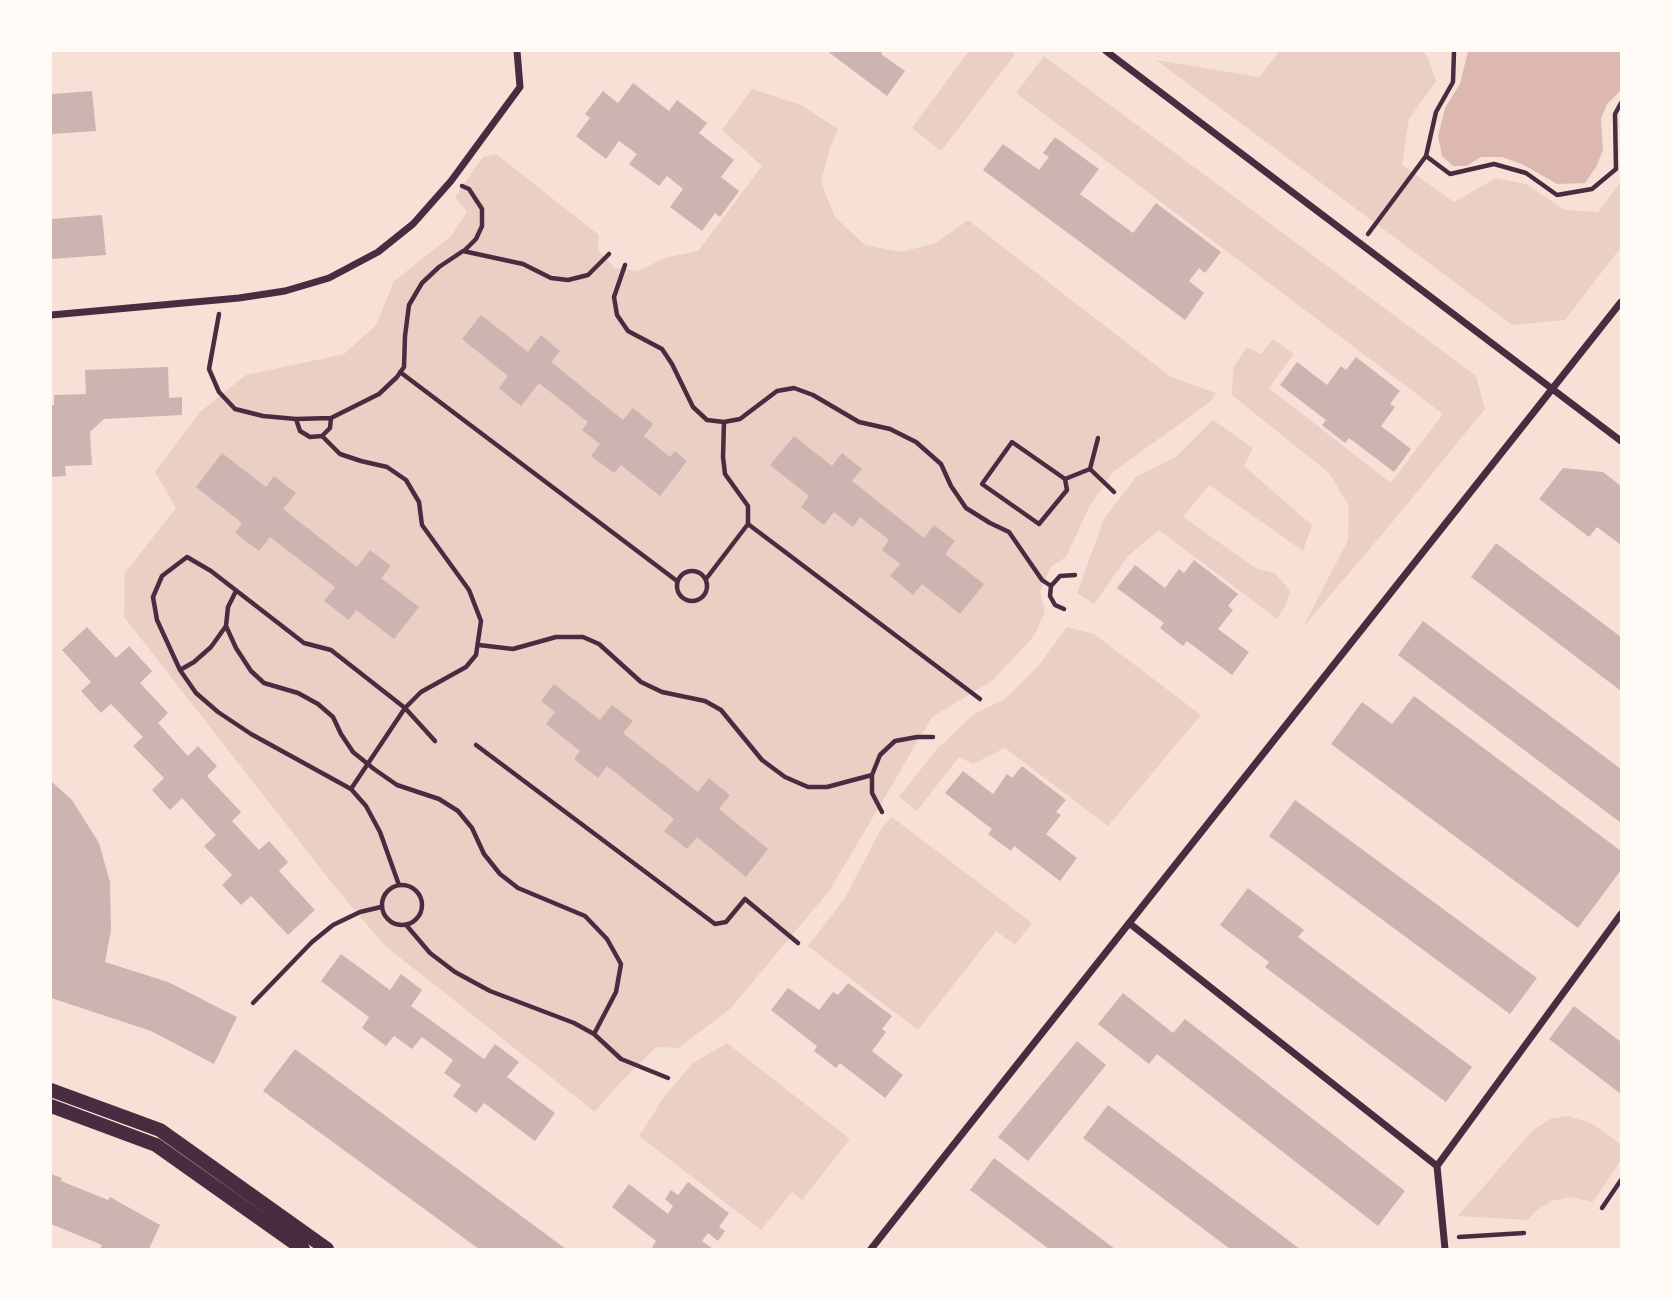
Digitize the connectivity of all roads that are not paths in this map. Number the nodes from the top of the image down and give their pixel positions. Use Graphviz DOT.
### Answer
graph roads {
  1 [pos="517,51"];
  2 [pos="1106,51"];
  3 [pos="1621,302"];
  4 [pos="51,315"];
  5 [pos="1551,389"];
  6 [pos="1621,441"];
  7 [pos="1621,914"];
  8 [pos="1129,923"];
  9 [pos="51,1090"];
  10 [pos="51,1106"];
  11 [pos="1437,1166"];
  12 [pos="303,1249"];
  13 [pos="327,1249"];
  14 [pos="871,1249"];
  15 [pos="1445,1249"];
  1 -- 4 [label="street"];
  2 -- 5 [label="street"];
  3 -- 5 [label="street"];
  5 -- 6 [label="street"];
  5 -- 8 [label="street"];
  7 -- 11 [label="street"];
  8 -- 11 [label="street"];
  8 -- 14 [label="street"];
  9 -- 13 [label="main road"];
  10 -- 12 [label="main road"];
  11 -- 15 [label="street"];
}
